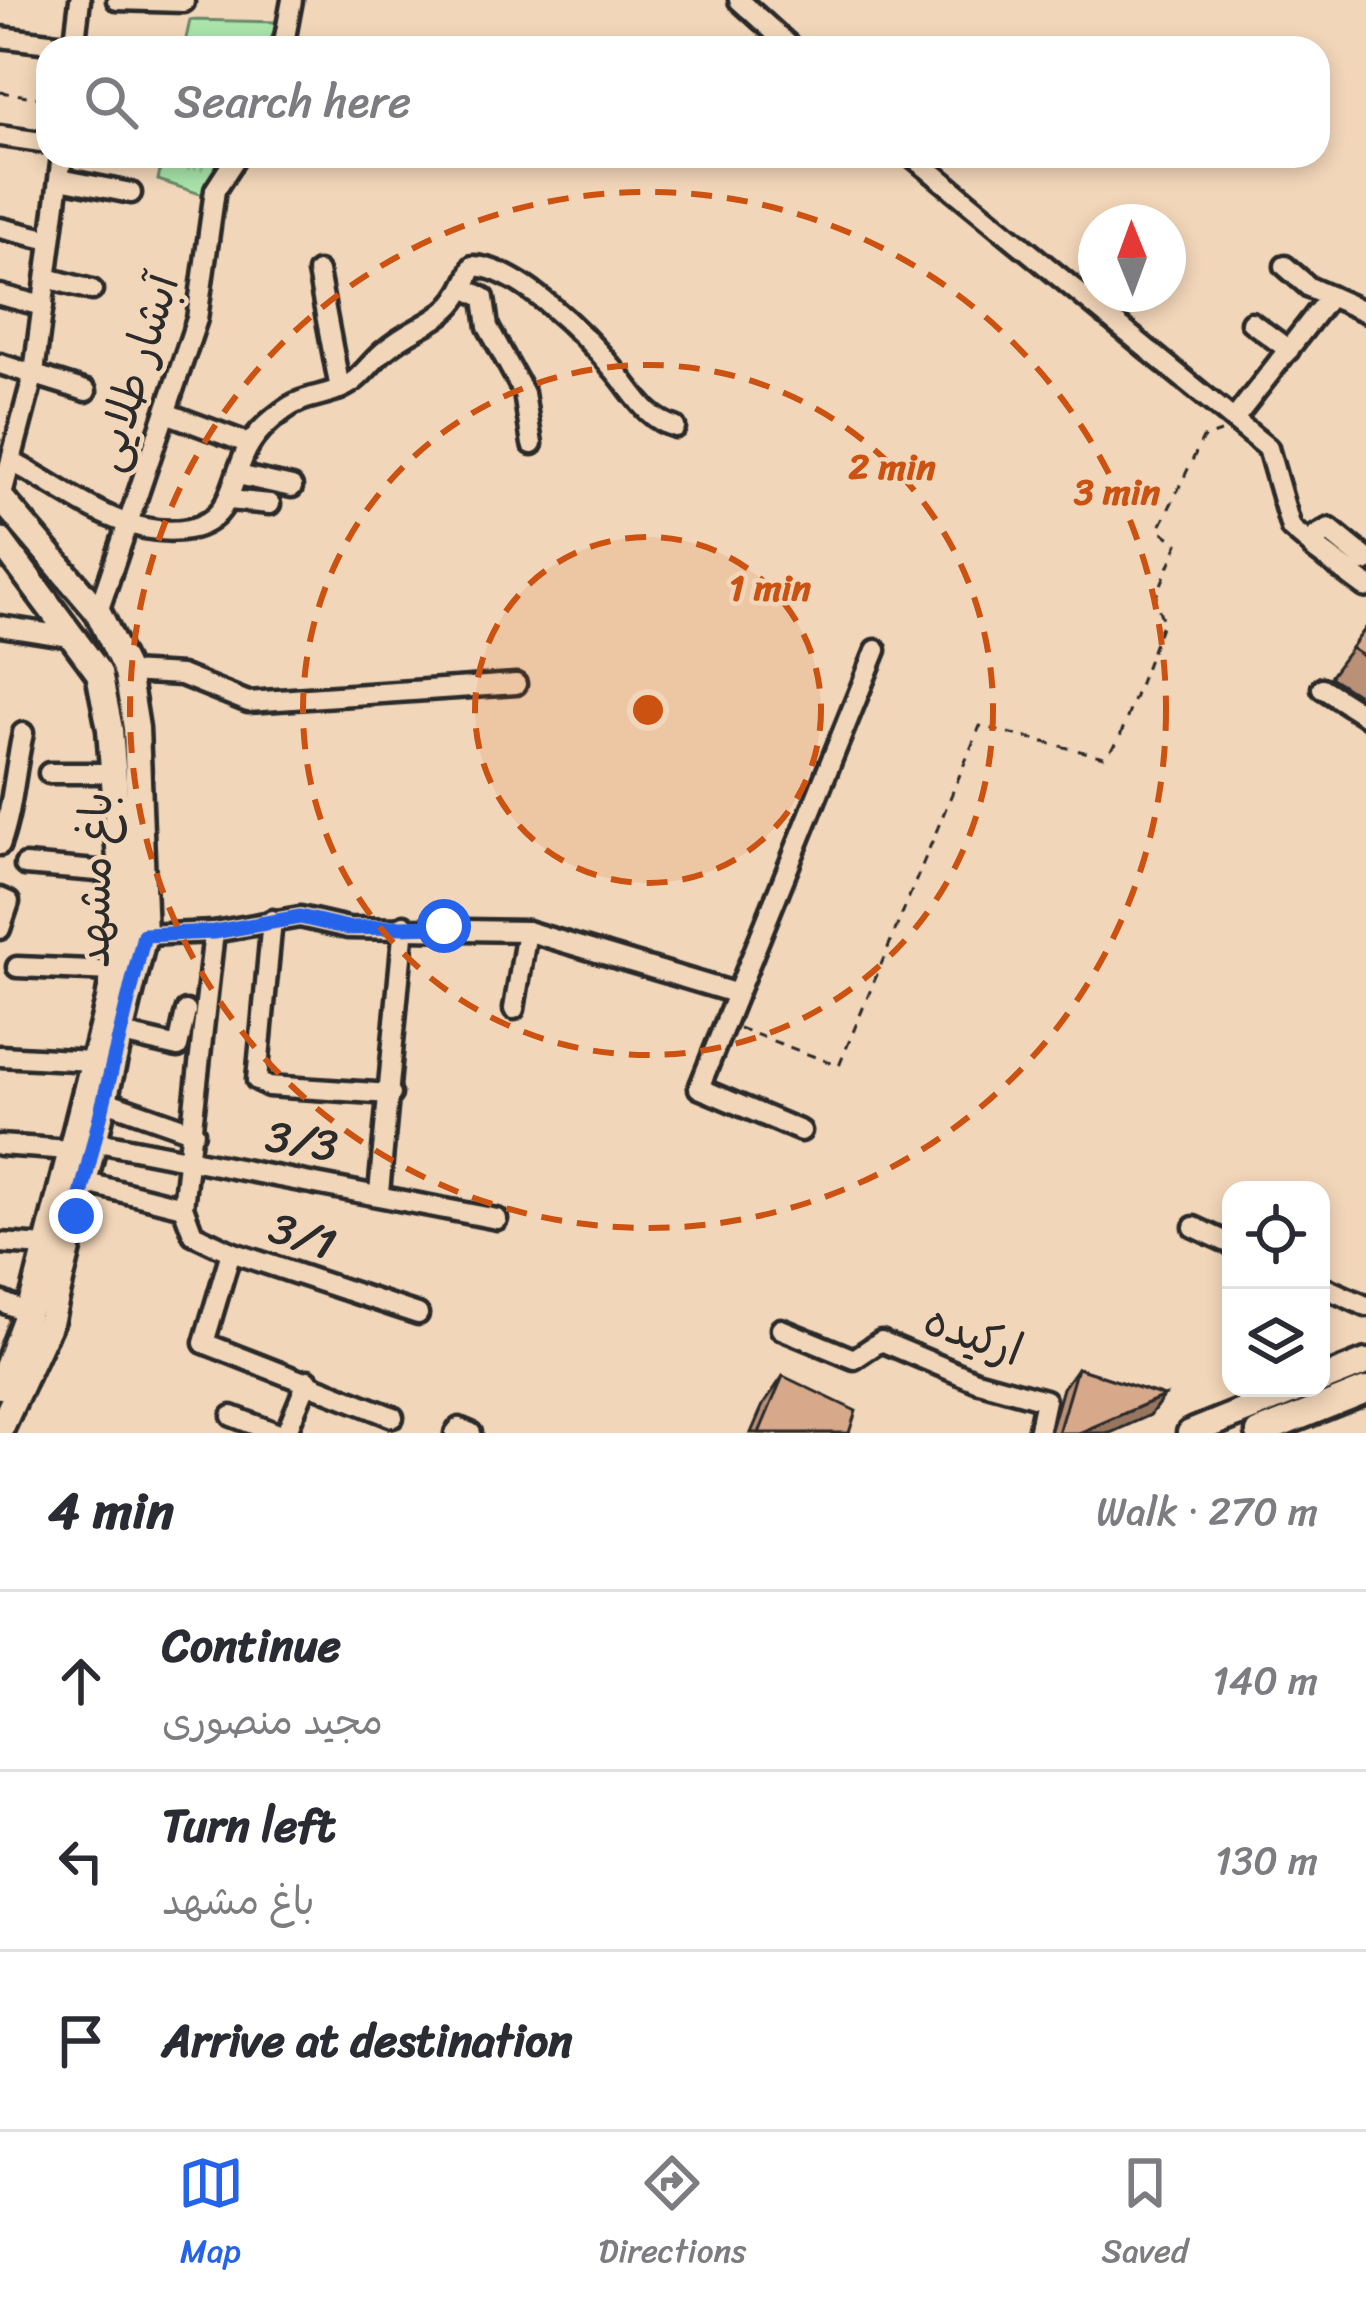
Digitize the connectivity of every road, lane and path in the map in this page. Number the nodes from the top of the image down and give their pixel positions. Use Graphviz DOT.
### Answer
graph roads {
  1 [pos="80,0"];
  2 [pos="117,0"];
  3 [pos="292,0"];
  4 [pos="739,0"];
  5 [pos="184,2"];
  6 [pos="75,36"];
  7 [pos="285,36"];
  8 [pos="779,36"];
  9 [pos="0,37"];
  10 [pos="36,42"];
  11 [pos="0,92"];
  12 [pos="36,97"];
  13 [pos="0,136"];
  14 [pos="36,141"];
  15 [pos="61,168"];
  16 [pos="229,168"];
  17 [pos="927,168"];
  18 [pos="60,179"];
  19 [pos="131,193"];
  20 [pos="0,228"];
  21 [pos="50,240"];
  22 [pos="1285,266"];
  23 [pos="318,272"];
  24 [pos="47,278"];
  25 [pos="465,288"];
  26 [pos="92,290"];
  27 [pos="0,295"];
  28 [pos="1330,296"];
  29 [pos="43,306"];
  30 [pos="1366,312"];
  31 [pos="1251,322"];
  32 [pos="1289,350"];
  33 [pos="0,364"];
  34 [pos="34,373"];
  35 [pos="340,389"];
  36 [pos="86,391"];
  37 [pos="0,410"];
  38 [pos="166,413"];
  39 [pos="22,416"];
  40 [pos="1235,418"];
  41 [pos="675,427"];
  42 [pos="250,444"];
  43 [pos="532,444"];
  44 [pos="6,465"];
  45 [pos="238,475"];
  46 [pos="292,487"];
  47 [pos="0,497"];
  48 [pos="229,500"];
  49 [pos="270,504"];
  50 [pos="127,525"];
  51 [pos="10,538"];
  52 [pos="1316,548"];
  53 [pos="52,560"];
  54 [pos="1366,560"];
  55 [pos="29,578"];
  56 [pos="1366,586"];
  57 [pos="98,613"];
  58 [pos="0,626"];
  59 [pos="76,638"];
  60 [pos="876,650"];
  61 [pos="127,673"];
  62 [pos="515,684"];
  63 [pos="1322,688"];
  64 [pos="1366,716"];
  65 [pos="22,733"];
  66 [pos="49,773"];
  67 [pos="114,773"];
  68 [pos="0,845"];
  69 [pos="26,865"];
  70 [pos="122,872"];
  71 [pos="5,900"];
  72 [pos="272,920"];
  73 [pos="404,925"];
  74 [pos="0,929"];
  75 [pos="527,931"];
  76 [pos="214,932"];
  77 [pos="144,935"];
  78 [pos="17,967"];
  79 [pos="114,971"];
  80 [pos="735,993"];
  81 [pos="514,1009"];
  82 [pos="187,1011"];
  83 [pos="724,1022"];
  84 [pos="122,1034"];
  85 [pos="0,1056"];
  86 [pos="92,1061"];
  87 [pos="391,1094"];
  88 [pos="104,1100"];
  89 [pos="801,1131"];
  90 [pos="194,1132"];
  91 [pos="0,1145"];
  92 [pos="81,1145"];
  93 [pos="190,1162"];
  94 [pos="83,1182"];
  95 [pos="380,1193"];
  96 [pos="183,1207"];
  97 [pos="497,1219"];
  98 [pos="1193,1226"];
  99 [pos="1222,1240"];
  100 [pos="0,1243"];
  101 [pos="55,1247"];
  102 [pos="231,1252"];
  103 [pos="1328,1289"];
  104 [pos="0,1301"];
  105 [pos="1366,1306"];
  106 [pos="28,1313"];
  107 [pos="418,1314"];
  108 [pos="781,1329"];
  109 [pos="1366,1362"];
  110 [pos="1330,1376"];
  111 [pos="308,1380"];
  112 [pos="0,1386"];
  113 [pos="1366,1390"];
  114 [pos="1279,1397"];
  115 [pos="232,1416"];
  116 [pos="393,1417"];
  117 [pos="0,1430"];
  118 [pos="276,1433"];
  119 [pos="286,1433"];
  120 [pos="455,1433"];
  121 [pos="471,1433"];
  122 [pos="1037,1433"];
  123 [pos="1190,1433"];
  124 [pos="1259,1433"];
  1 -- 6 [label="street"];
  2 -- 5 [label="street"];
  3 -- 7 [label="street"];
  4 -- 8 [label="street"];
  9 -- 10 [label="street"];
  11 -- 12 [label="path"];
  13 -- 14 [label="street"];
  15 -- 18 [label="street"];
  16 -- 38 [label="street, آبشار طلایی"];
  17 -- 40 [label="street"];
  18 -- 19 [label="street"];
  18 -- 21 [label="street"];
  20 -- 21 [label="street"];
  21 -- 24 [label="street"];
  22 -- 28 [label="street"];
  23 -- 35 [label="street"];
  24 -- 26 [label="street"];
  24 -- 29 [label="street"];
  25 -- 35 [label="street"];
  25 -- 41 [label="street"];
  25 -- 43 [label="street"];
  27 -- 29 [label="street"];
  28 -- 30 [label="street"];
  28 -- 32 [label="street"];
  29 -- 34 [label="street"];
  31 -- 32 [label="street"];
  32 -- 40 [label="street"];
  33 -- 34 [label="street"];
  34 -- 36 [label="street"];
  34 -- 39 [label="street"];
  35 -- 42 [label="street"];
  37 -- 39 [label="street"];
  38 -- 42 [label="street"];
  38 -- 50 [label="street, آبشار طلایی"];
  39 -- 44 [label="street"];
  40 -- 52 [label="street"];
  40 -- 83 [label="path"];
  42 -- 45 [label="street"];
  44 -- 47 [label="street"];
  44 -- 50 [label="street"];
  45 -- 46 [label="street"];
  45 -- 48 [label="street"];
  47 -- 51 [label="main road, باغ مشهد"];
  48 -- 49 [label="street"];
  48 -- 50 [label="street"];
  50 -- 57 [label="street, آبشار طلایی"];
  51 -- 53 [label="main road, باغ مشهد"];
  51 -- 55 [label="main road, باغ مشهد"];
  52 -- 54 [label="street"];
  52 -- 56 [label="street"];
  53 -- 55 [label="main road"];
  53 -- 57 [label="main road, باغ مشهد"];
  55 -- 59 [label="main road, باغ مشهد"];
  57 -- 61 [label="main road, باغ مشهد"];
  58 -- 59 [label="street"];
  59 -- 67 [label="main road, باغ مشهد"];
  60 -- 80 [label="street"];
  61 -- 62 [label="street"];
  61 -- 77 [label="main road, باغ مشهد"];
  63 -- 64 [label="street"];
  65 -- 68 [label="street"];
  66 -- 67 [label="street"];
  67 -- 70 [label="main road, باغ مشهد"];
  69 -- 70 [label="street"];
  70 -- 79 [label="main road, باغ مشهد"];
  71 -- 74 [label="street"];
  72 -- 73 [label="street"];
  72 -- 76 [label="street"];
  72 -- 87 [label="street"];
  73 -- 75 [label="street"];
  73 -- 87 [label="street"];
  75 -- 80 [label="street"];
  75 -- 81 [label="street"];
  76 -- 77 [label="street"];
  76 -- 90 [label="street"];
  77 -- 84 [label="main road, باغ مشهد"];
  78 -- 79 [label="street"];
  79 -- 86 [label="main road, باغ مشهد"];
  80 -- 83 [label="street"];
  82 -- 84 [label="street"];
  83 -- 89 [label="street"];
  84 -- 88 [label="main road, باغ مشهد"];
  85 -- 86 [label="street"];
  86 -- 92 [label="main road, باغ مشهد"];
  87 -- 95 [label="street"];
  88 -- 90 [label="street"];
  88 -- 92 [label="main road, باغ مشهد"];
  90 -- 93 [label="street"];
  91 -- 92 [label="street, 3/3"];
  92 -- 93 [label="street, 3/3"];
  92 -- 94 [label="main road, باغ مشهد"];
  92 -- 101 [label="main road, باغ مشهد"];
  93 -- 95 [label="street, 3/3"];
  93 -- 96 [label="street"];
  94 -- 96 [label="street"];
  94 -- 101 [label="main road, باغ مشهد"];
  95 -- 97 [label="street, 3/3"];
  96 -- 102 [label="street, 3/1"];
  98 -- 99 [label="street"];
  100 -- 101 [label="street"];
  101 -- 106 [label="main road, باغ مشهد"];
  101 -- 117 [label="main road, باغ مشهد"];
  102 -- 107 [label="street, 3/1"];
  102 -- 111 [label="street"];
  103 -- 105 [label="street"];
  104 -- 106 [label="street"];
  106 -- 112 [label="main road, باغ مشهد"];
  108 -- 122 [label="street, ارکیده"];
  109 -- 110 [label="main road"];
  111 -- 116 [label="street"];
  111 -- 119 [label="street"];
  113 -- 124 [label="main road"];
  114 -- 123 [label="main road"];
  115 -- 118 [label="street"];
  120 -- 121 [label="street"];
}
